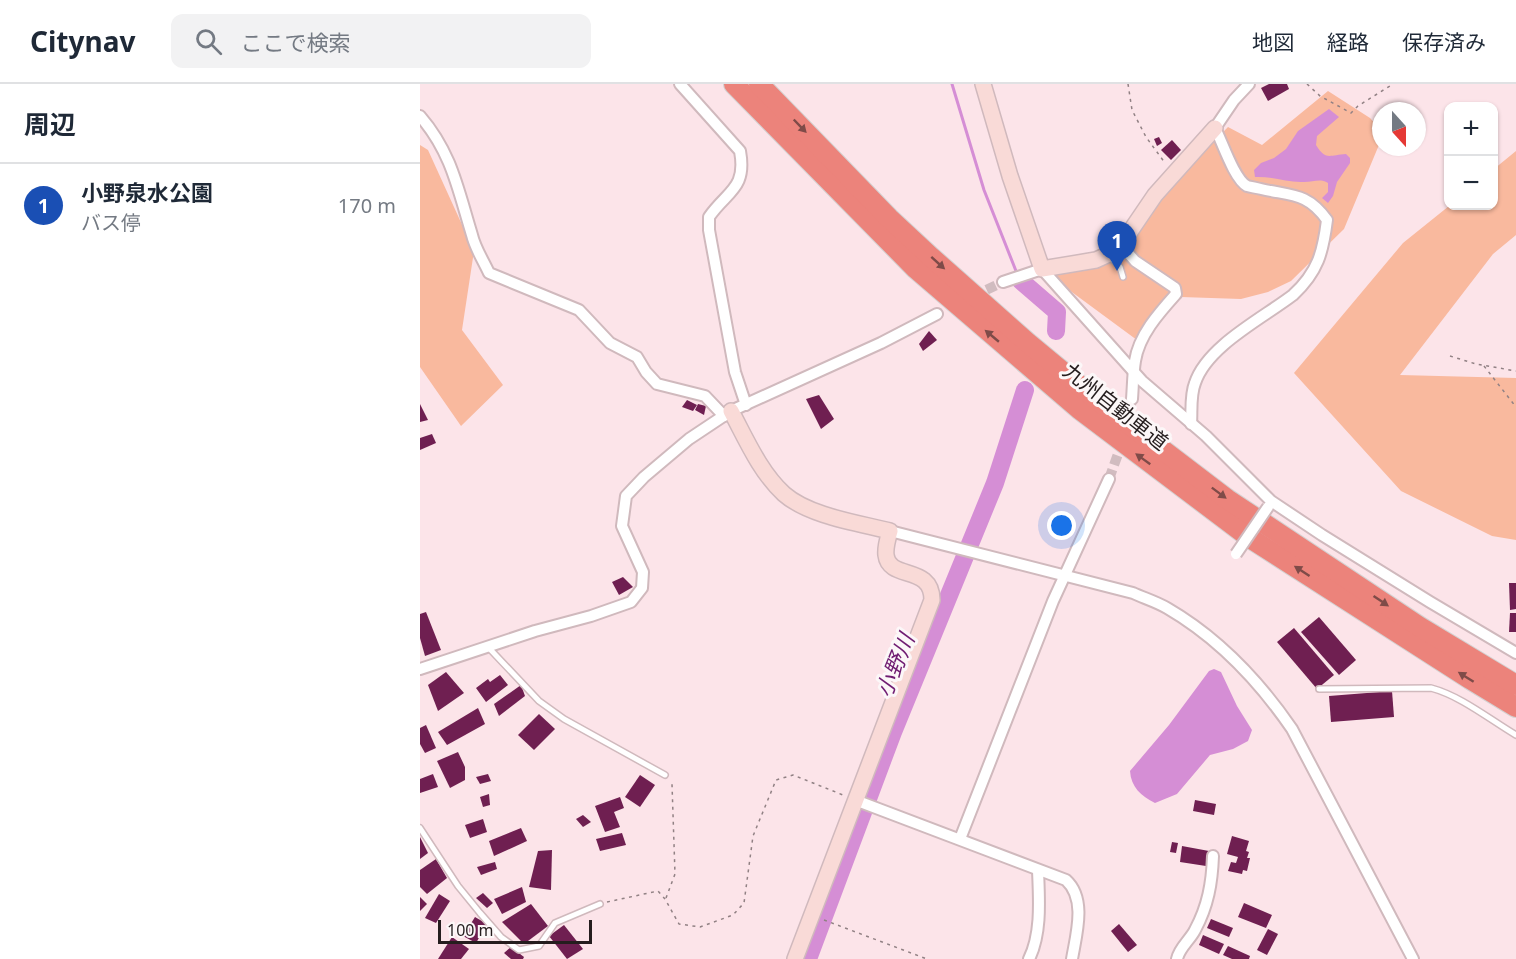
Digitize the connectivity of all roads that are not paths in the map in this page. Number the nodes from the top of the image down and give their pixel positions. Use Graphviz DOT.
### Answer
graph roads {
  1 [pos="680,84"];
  2 [pos="734,84"];
  3 [pos="759,84"];
  4 [pos="983,84"];
  5 [pos="1249,84"];
  6 [pos="420,116"];
  7 [pos="1215,128"];
  8 [pos="1120,245"];
  9 [pos="1107,255"];
  10 [pos="1036,271"];
  11 [pos="1123,277"];
  12 [pos="1002,282"];
  13 [pos="937,314"];
  14 [pos="1134,372"];
  15 [pos="1132,399"];
  16 [pos="746,405"];
  17 [pos="728,414"];
  18 [pos="1191,424"];
  19 [pos="1110,479"];
  20 [pos="1270,504"];
  21 [pos="890,531"];
  22 [pos="1236,554"];
  23 [pos="1065,574"];
  24 [pos="487,646"];
  25 [pos="1516,652"];
  26 [pos="420,669"];
  27 [pos="1516,685"];
  28 [pos="1319,689"];
  29 [pos="1516,707"];
  30 [pos="1516,735"];
  31 [pos="664,775"];
  32 [pos="857,801"];
  33 [pos="420,828"];
  34 [pos="960,839"];
  35 [pos="1213,856"];
  36 [pos="1038,870"];
  37 [pos="600,904"];
  38 [pos="795,959"];
  39 [pos="1029,959"];
  40 [pos="1072,959"];
  41 [pos="1177,959"];
  42 [pos="1413,959"];
  1 -- 16 [label="street"];
  29 -- 2 [label="highway, 九州自動車道, one-way"];
  3 -- 27 [label="highway, 九州自動車道, one-way"];
  4 -- 10 [label="street"];
  5 -- 7 [label="street"];
  6 -- 17 [label="street"];
  7 -- 8 [label="street"];
  7 -- 18 [label="street"];
  8 -- 9 [label="street"];
  8 -- 14 [label="street"];
  9 -- 10 [label="street"];
  9 -- 11 [label="lane"];
  10 -- 12 [label="street"];
  10 -- 14 [label="street"];
  13 -- 16 [label="street"];
  14 -- 15 [label="street"];
  14 -- 18 [label="street"];
  16 -- 17 [label="street"];
  17 -- 21 [label="street"];
  17 -- 24 [label="street"];
  18 -- 20 [label="street"];
  19 -- 23 [label="street"];
  20 -- 22 [label="street, bridge"];
  20 -- 25 [label="street"];
  21 -- 23 [label="street"];
  21 -- 32 [label="street"];
  23 -- 34 [label="street"];
  23 -- 42 [label="street"];
  24 -- 26 [label="street"];
  24 -- 31 [label="lane"];
  28 -- 30 [label="lane"];
  32 -- 34 [label="street"];
  32 -- 38 [label="street"];
  33 -- 37 [label="lane"];
  34 -- 36 [label="street"];
  35 -- 41 [label="street"];
  36 -- 39 [label="street"];
  36 -- 40 [label="street"];
}
